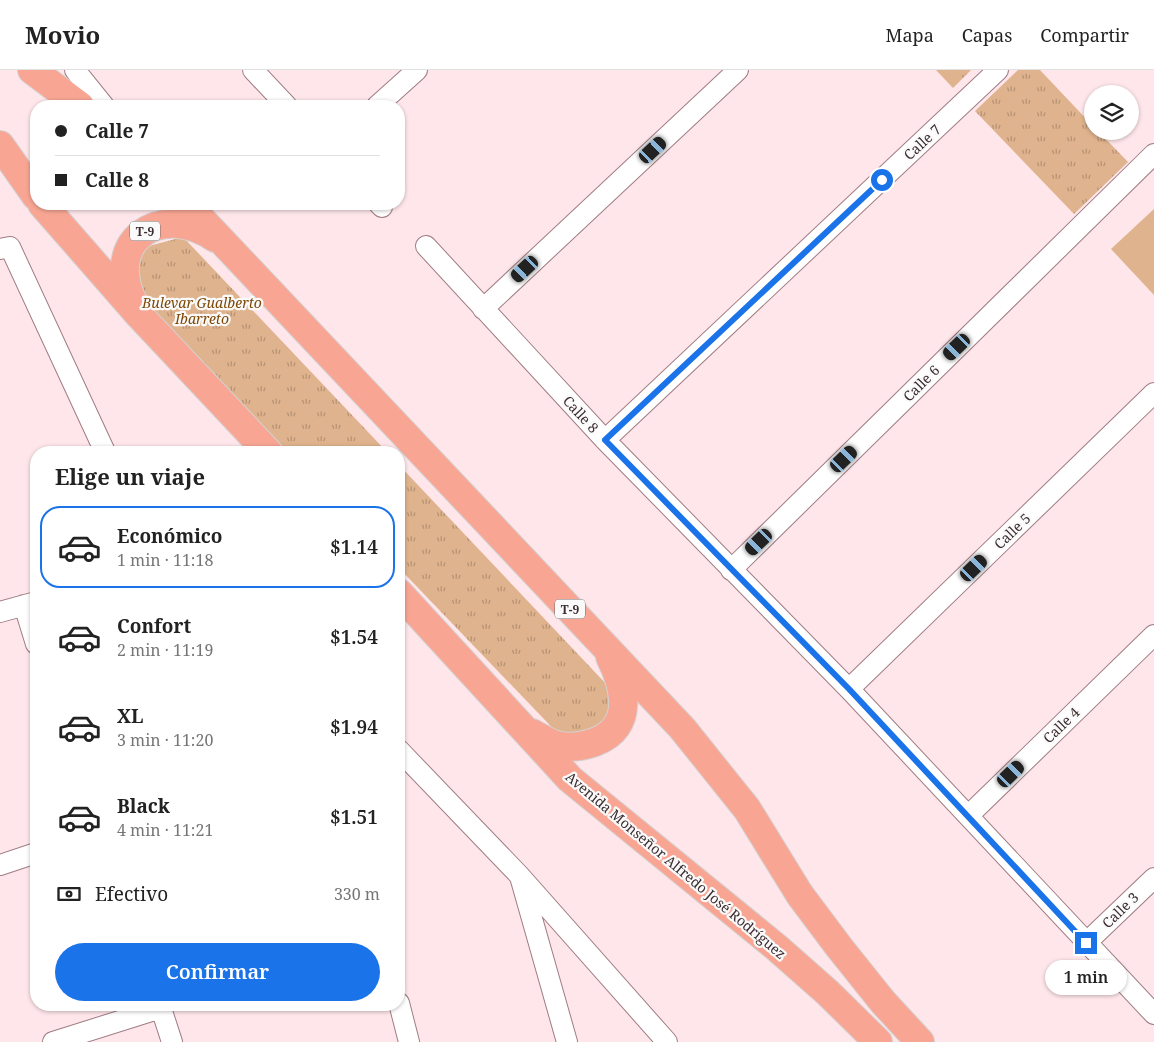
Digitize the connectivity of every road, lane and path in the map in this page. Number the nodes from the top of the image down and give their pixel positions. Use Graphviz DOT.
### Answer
graph roads {
  1 [pos="32,70"];
  2 [pos="75,70"];
  3 [pos="252,70"];
  4 [pos="417,70"];
  5 [pos="738,70"];
  6 [pos="998,70"];
  7 [pos="72,100"];
  8 [pos="99,100"];
  9 [pos="281,100"];
  10 [pos="384,100"];
  11 [pos="0,145"];
  12 [pos="1154,154"];
  13 [pos="30,188"];
  14 [pos="47,210"];
  15 [pos="193,210"];
  16 [pos="426,246"];
  17 [pos="0,249"];
  18 [pos="232,251"];
  19 [pos="483,309"];
  20 [pos="140,316"];
  21 [pos="1154,393"];
  22 [pos="605,440"];
  23 [pos="102,446"];
  24 [pos="262,446"];
  25 [pos="731,570"];
  26 [pos="405,600"];
  27 [pos="30,603"];
  28 [pos="0,612"];
  29 [pos="1154,635"];
  30 [pos="603,643"];
  31 [pos="849,689"];
  32 [pos="524,729"];
  33 [pos="405,756"];
  34 [pos="969,815"];
  35 [pos="30,855"];
  36 [pos="0,865"];
  37 [pos="519,875"];
  38 [pos="1154,878"];
  39 [pos="1086,943"];
  40 [pos="148,1011"];
  41 [pos="161,1011"];
  42 [pos="401,1011"];
  43 [pos="1154,1014"];
  44 [pos="53,1042"];
  45 [pos="172,1042"];
  46 [pos="409,1042"];
  47 [pos="567,1042"];
  48 [pos="667,1042"];
  49 [pos="878,1042"];
  50 [pos="920,1042"];
  1 -- 7 [label="highway"];
  2 -- 8 [label="street"];
  3 -- 9 [label="street"];
  4 -- 10 [label="street"];
  5 -- 19 [label="street"];
  6 -- 22 [label="street, Calle 7"];
  11 -- 13 [label="highway"];
  12 -- 25 [label="street, Calle 6"];
  14 -- 20 [label="highway, T-9"];
  15 -- 18 [label="highway, T-9"];
  16 -- 19 [label="street, Calle 8"];
  17 -- 23 [label="street"];
  18 -- 20 [label="highway, T-9"];
  18 -- 30 [label="highway, T-9"];
  19 -- 22 [label="street, Calle 8"];
  20 -- 24 [label="highway, T-9"];
  21 -- 31 [label="street, Calle 5"];
  22 -- 25 [label="street, Calle 8"];
  25 -- 31 [label="street, Calle 8"];
  26 -- 32 [label="highway, Avenida Monseñor Alfredo José Rodríguez / T-9"];
  27 -- 28 [label="street"];
  29 -- 34 [label="street, Calle 4"];
  30 -- 32 [label="highway, T-9"];
  30 -- 50 [label="highway, T-9"];
  31 -- 34 [label="street, Calle 8"];
  32 -- 49 [label="highway, Avenida Monseñor Alfredo José Rodríguez / T-9"];
  33 -- 37 [label="street"];
  34 -- 39 [label="street, Calle 8"];
  35 -- 36 [label="street"];
  37 -- 47 [label="street"];
  37 -- 48 [label="street"];
  38 -- 39 [label="street, Calle 3"];
  39 -- 43 [label="street, Calle 8"];
  40 -- 44 [label="street"];
  41 -- 45 [label="street"];
  42 -- 46 [label="street"];
}
